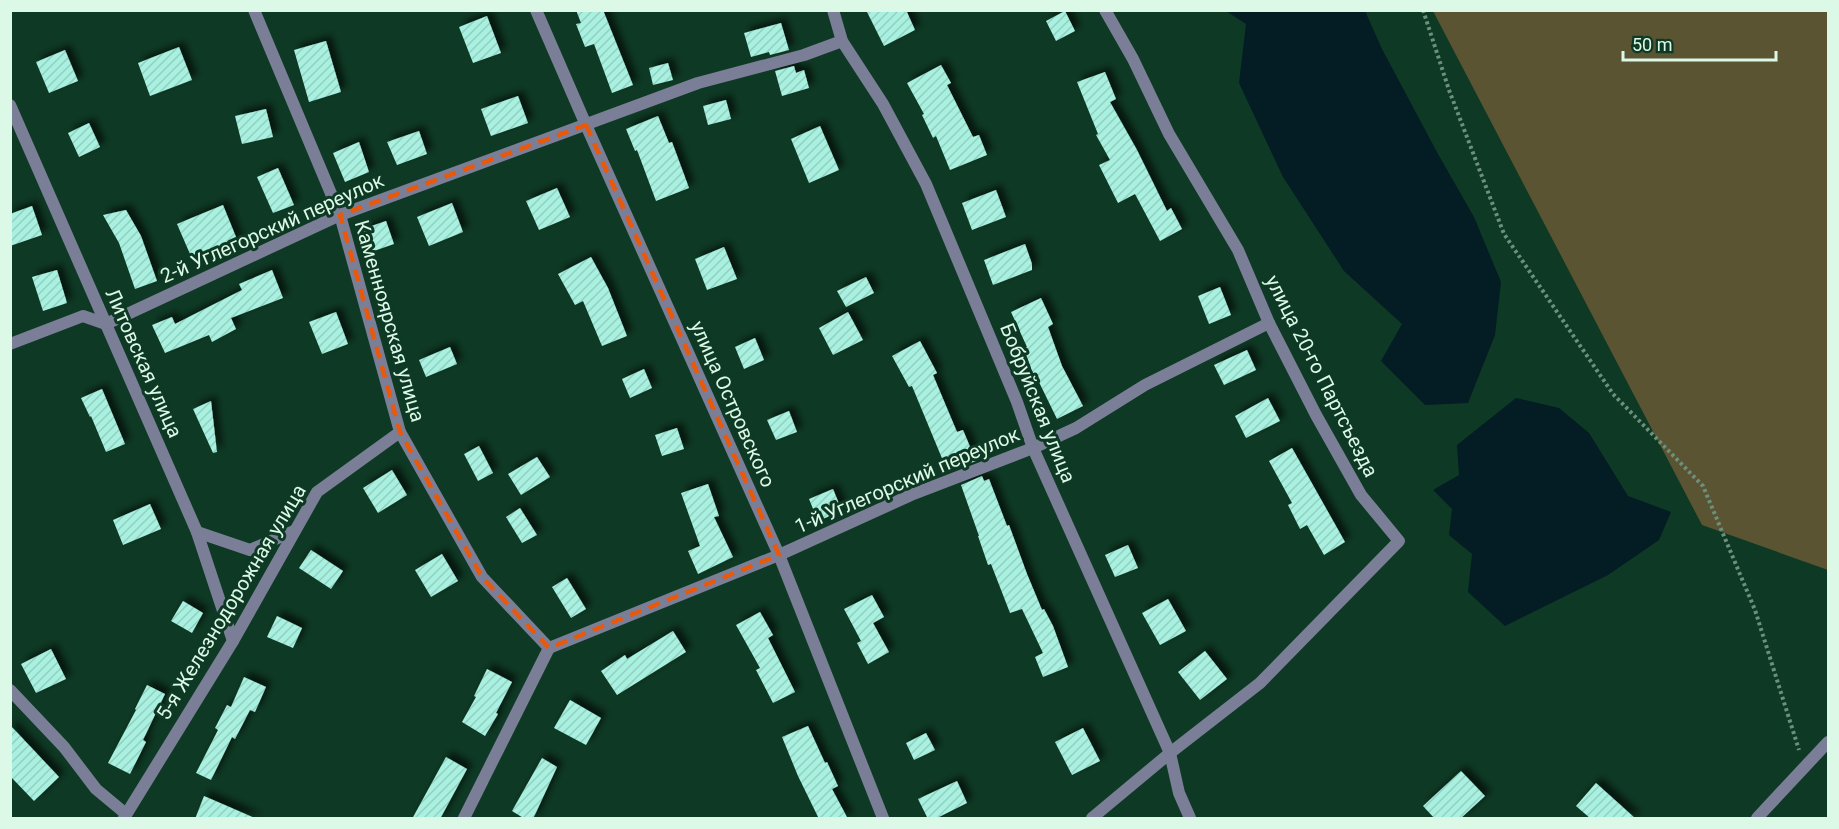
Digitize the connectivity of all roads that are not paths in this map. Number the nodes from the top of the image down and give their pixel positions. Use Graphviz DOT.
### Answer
graph roads {
  1 [pos="254,10"];
  2 [pos="536,10"];
  3 [pos="833,10"];
  4 [pos="1106,10"];
  5 [pos="842,41"];
  6 [pos="10,105"];
  7 [pos="586,125"];
  8 [pos="340,215"];
  9 [pos="1269,323"];
  10 [pos="106,324"];
  11 [pos="10,344"];
  12 [pos="400,432"];
  13 [pos="1033,448"];
  14 [pos="294,531"];
  15 [pos="197,532"];
  16 [pos="779,555"];
  17 [pos="233,641"];
  18 [pos="549,648"];
  19 [pos="10,690"];
  20 [pos="1828,742"];
  21 [pos="1170,753"];
  22 [pos="125,816"];
  23 [pos="464,819"];
  24 [pos="883,819"];
  25 [pos="1092,819"];
  26 [pos="1190,819"];
  27 [pos="1757,819"];
  1 -- 8 [label="street, Каменноярская улица"];
  2 -- 7 [label="street, улица Островского"];
  3 -- 5 [label="street, Бобруйская улица"];
  4 -- 9 [label="street, улица 20-го Партсъезда"];
  5 -- 7 [label="street, 2-й Углегорский переулок"];
  5 -- 13 [label="street, Бобруйская улица"];
  6 -- 10 [label="street, Литовская улица"];
  7 -- 8 [label="street, 2-й Углегорский переулок"];
  7 -- 16 [label="street, улица Островского"];
  8 -- 10 [label="street, 2-й Углегорский переулок"];
  8 -- 12 [label="street, Каменноярская улица"];
  9 -- 13 [label="street, 1-й Углегорский переулок"];
  9 -- 21 [label="street, улица 20-го Партсъезда"];
  10 -- 11 [label="street"];
  10 -- 15 [label="street, Литовская улица"];
  12 -- 14 [label="street, 5-я Железнодорожная улица"];
  12 -- 18 [label="street, Каменноярская улица"];
  13 -- 16 [label="street, 1-й Углегорский переулок"];
  13 -- 21 [label="street, Бобруйская улица"];
  14 -- 15 [label="street"];
  14 -- 17 [label="street, 5-я Железнодорожная улица"];
  15 -- 17 [label="street, Литовская улица"];
  16 -- 18 [label="street, 1-й Углегорский переулок"];
  16 -- 24 [label="street, улица Островского"];
  17 -- 22 [label="street, 5-я Железнодорожная улица"];
  18 -- 23 [label="street"];
  19 -- 22 [label="street"];
  20 -- 27 [label="street"];
  21 -- 25 [label="street"];
  21 -- 26 [label="street, Бобруйская улица"];
}
